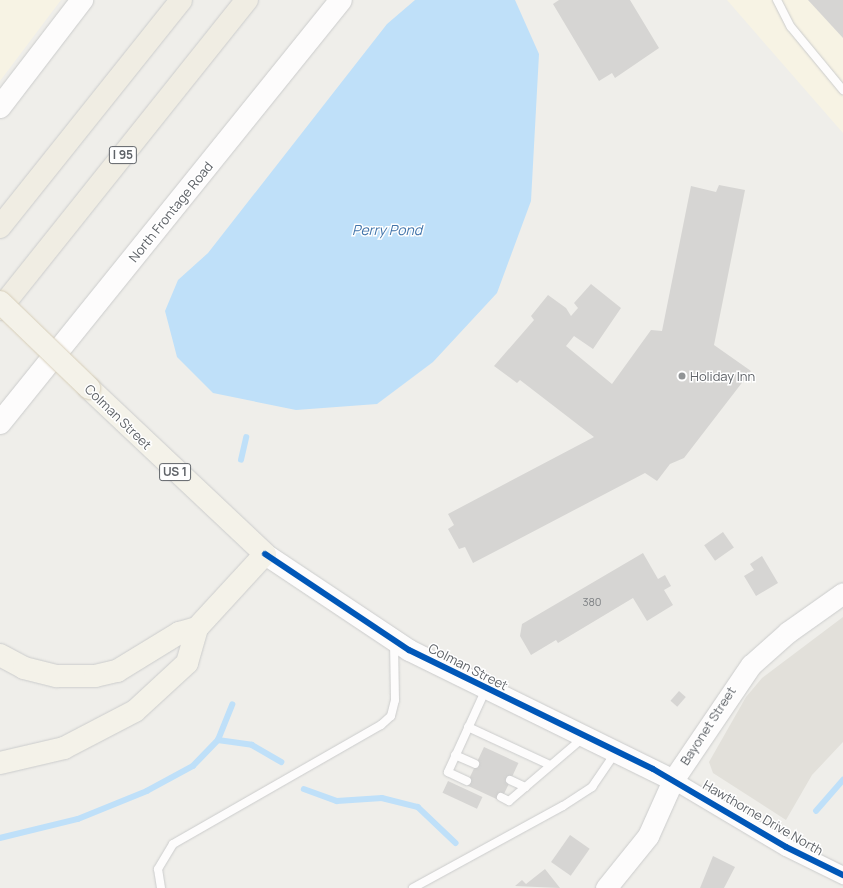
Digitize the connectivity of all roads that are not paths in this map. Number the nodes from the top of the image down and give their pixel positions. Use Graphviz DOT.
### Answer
graph roads {
  1 [pos="82,0"];
  2 [pos="247,0"];
  3 [pos="342,0"];
  4 [pos="777,0"];
  5 [pos="176,4"];
  6 [pos="843,90"];
  7 [pos="0,108"];
  8 [pos="0,227"];
  9 [pos="0,302"];
  10 [pos="0,309"];
  11 [pos="0,423"];
  12 [pos="265,554"];
  13 [pos="843,593"];
  14 [pos="197,628"];
  15 [pos="394,641"];
  16 [pos="0,655"];
  17 [pos="486,689"];
  18 [pos="468,727"];
  19 [pos="585,736"];
  20 [pos="617,751"];
  21 [pos="455,755"];
  22 [pos="0,763"];
  23 [pos="475,764"];
  24 [pos="550,765"];
  25 [pos="510,780"];
  26 [pos="674,780"];
  27 [pos="467,781"];
  28 [pos="525,787"];
  29 [pos="501,797"];
  30 [pos="843,875"];
  31 [pos="161,888"];
  32 [pos="413,888"];
  33 [pos="606,888"];
  1 -- 7 [label="main road"];
  2 -- 10 [label="highway, I 95"];
  3 -- 11 [label="main road, North Frontage Road"];
  4 -- 6 [label="lane"];
  5 -- 8 [label="highway"];
  9 -- 12 [label="main road, Colman Street / US 1, bridge"];
  12 -- 14 [label="main road"];
  12 -- 15 [label="street, Colman Street"];
  13 -- 26 [label="street, Bayonet Street"];
  14 -- 16 [label="main road"];
  14 -- 22 [label="main road"];
  15 -- 17 [label="street, Colman Street"];
  15 -- 31 [label="lane"];
  17 -- 18 [label="lane"];
  17 -- 19 [label="street, Colman Street"];
  18 -- 21 [label="lane"];
  18 -- 24 [label="lane"];
  19 -- 20 [label="street, Colman Street"];
  19 -- 24 [label="lane"];
  20 -- 26 [label="street, Colman Street"];
  20 -- 32 [label="lane"];
  21 -- 23 [label="lane"];
  21 -- 27 [label="lane"];
  24 -- 28 [label="lane"];
  25 -- 28 [label="lane"];
  26 -- 30 [label="street, Hawthorne Drive North"];
  26 -- 33 [label="street, Bayonet Street"];
  28 -- 29 [label="lane"];
}
